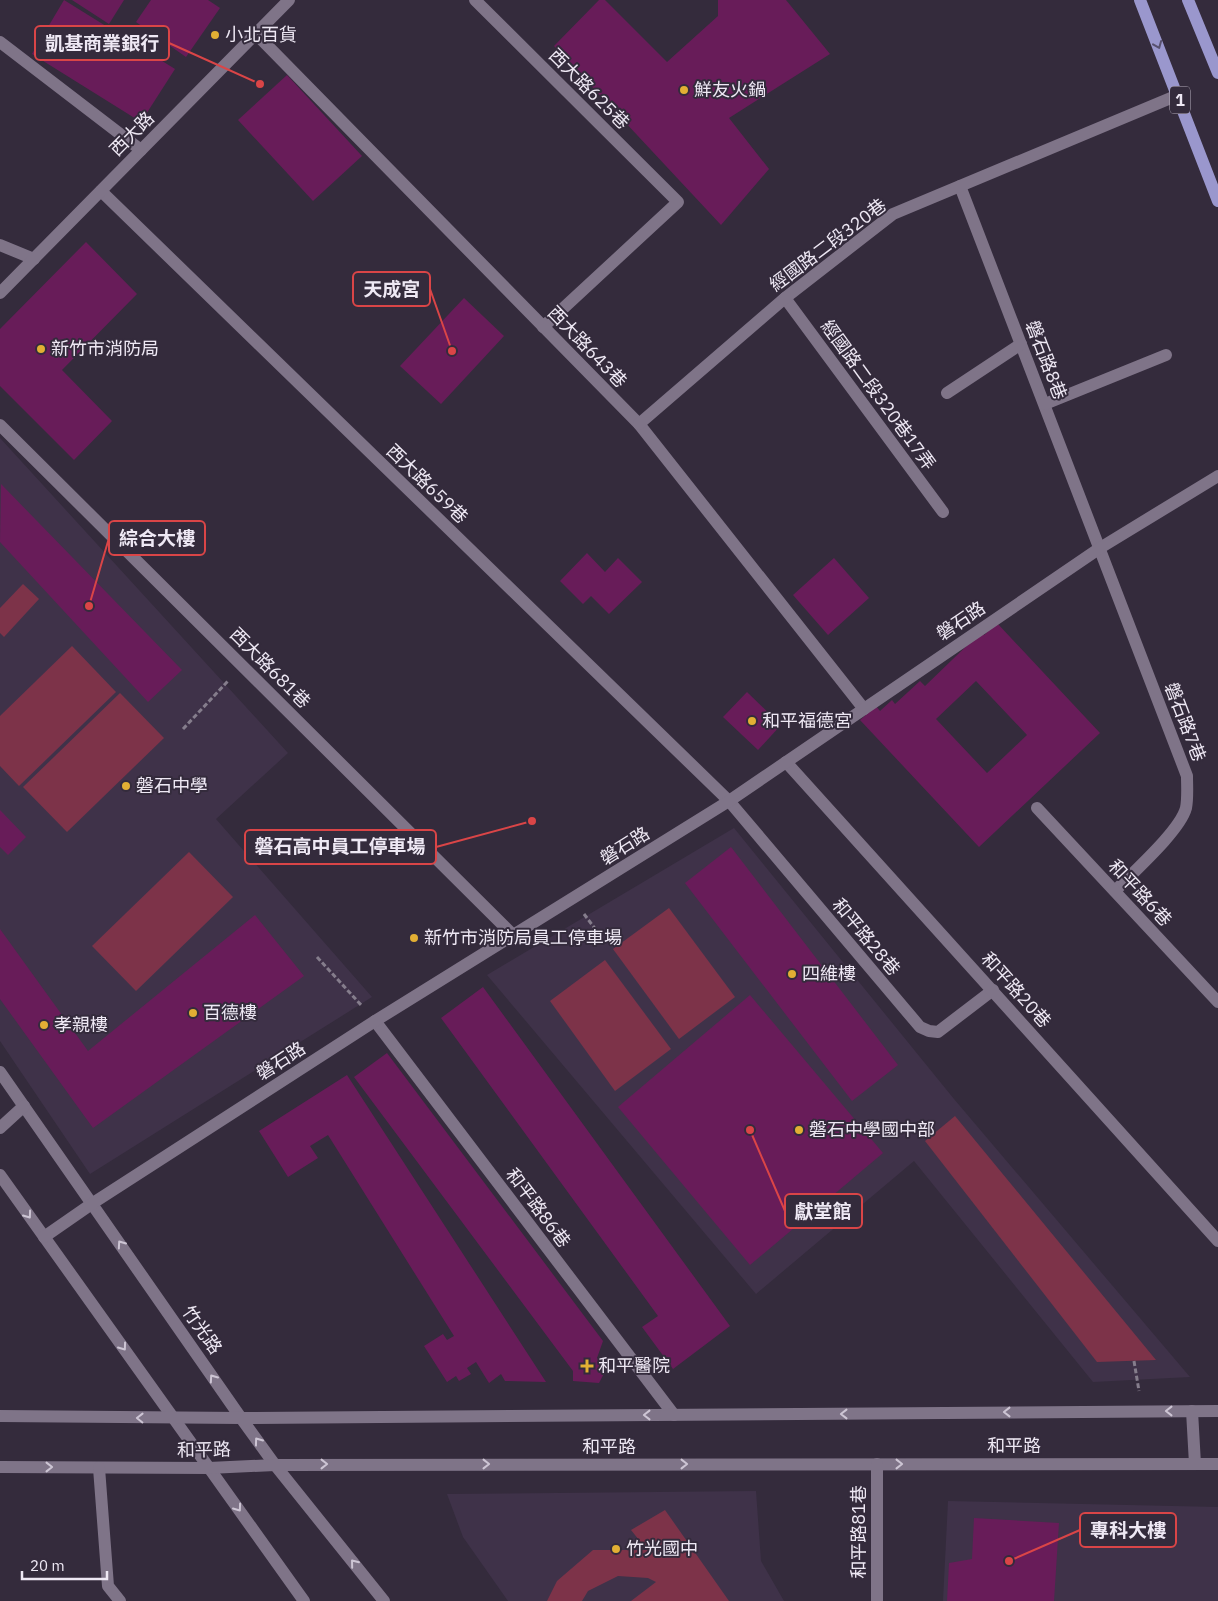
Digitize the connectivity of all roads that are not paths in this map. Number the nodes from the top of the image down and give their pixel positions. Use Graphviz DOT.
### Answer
graph roads {
  1 [pos="289,0"];
  2 [pos="475,0"];
  3 [pos="1140,0"];
  4 [pos="1188,0"];
  5 [pos="256,34"];
  6 [pos="0,42"];
  7 [pos="1218,73"];
  8 [pos="1178,95"];
  9 [pos="141,150"];
  10 [pos="960,186"];
  11 [pos="101,191"];
  12 [pos="1218,201"];
  13 [pos="0,245"];
  14 [pos="34,259"];
  15 [pos="0,293"];
  16 [pos="785,298"];
  17 [pos="543,327"];
  18 [pos="1021,344"];
  19 [pos="1166,355"];
  20 [pos="947,393"];
  21 [pos="1044,404"];
  22 [pos="639,424"];
  23 [pos="0,425"];
  24 [pos="1218,476"];
  25 [pos="943,512"];
  26 [pos="1100,548"];
  27 [pos="864,709"];
  28 [pos="786,762"];
  29 [pos="729,801"];
  30 [pos="1037,808"];
  31 [pos="1114,891"];
  32 [pos="514,936"];
  33 [pos="993,990"];
  34 [pos="1218,1002"];
  35 [pos="375,1022"];
  36 [pos="0,1072"];
  37 [pos="24,1106"];
  38 [pos="0,1128"];
  39 [pos="0,1175"];
  40 [pos="93,1203"];
  41 [pos="44,1237"];
  42 [pos="1218,1241"];
  43 [pos="1192,1411"];
  44 [pos="1218,1411"];
  45 [pos="674,1415"];
  46 [pos="0,1416"];
  47 [pos="173,1418"];
  48 [pos="241,1418"];
  49 [pos="275,1464"];
  50 [pos="877,1464"];
  51 [pos="1194,1464"];
  52 [pos="1218,1464"];
  53 [pos="0,1467"];
  54 [pos="100,1468"];
  55 [pos="209,1468"];
  56 [pos="120,1601"];
  57 [pos="304,1601"];
  58 [pos="384,1601"];
  59 [pos="877,1601"];
  1 -- 5 [label="street, 西大路"];
  2 -- 17 [label="street, 西大路625巷"];
  3 -- 8 [label="main road, 1, one-way"];
  4 -- 7 [label="main road"];
  5 -- 9 [label="street, 西大路"];
  5 -- 17 [label="street, 西大路643巷"];
  6 -- 9 [label="street"];
  8 -- 10 [label="street, 經國路二段320巷"];
  8 -- 12 [label="main road, 1"];
  9 -- 11 [label="street, 西大路"];
  10 -- 16 [label="street, 經國路二段320巷"];
  10 -- 18 [label="street, 磐石路8巷"];
  11 -- 14 [label="street, 西大路"];
  11 -- 29 [label="street, 西大路659巷"];
  13 -- 14 [label="street"];
  14 -- 15 [label="street, 西大路"];
  16 -- 22 [label="street, 經國路二段320巷"];
  16 -- 25 [label="street, 經國路二段320巷17弄"];
  17 -- 22 [label="street, 西大路643巷"];
  18 -- 20 [label="street"];
  18 -- 21 [label="street, 磐石路8巷"];
  19 -- 21 [label="street"];
  21 -- 26 [label="street, 磐石路8巷"];
  22 -- 27 [label="street, 西大路643巷"];
  23 -- 32 [label="street, 西大路681巷"];
  24 -- 26 [label="street, 磐石路"];
  26 -- 27 [label="street, 磐石路"];
  26 -- 31 [label="street, 磐石路7巷"];
  27 -- 28 [label="street, 磐石路"];
  28 -- 29 [label="street, 磐石路"];
  28 -- 33 [label="street, 和平路20巷"];
  29 -- 32 [label="street, 磐石路"];
  29 -- 33 [label="street, 和平路28巷"];
  30 -- 31 [label="street, 和平路6巷"];
  31 -- 34 [label="street, 和平路6巷"];
  32 -- 35 [label="street, 磐石路"];
  33 -- 42 [label="street, 和平路20巷"];
  35 -- 40 [label="street, 磐石路"];
  35 -- 45 [label="street, 和平路86巷"];
  36 -- 37 [label="street, 竹光路"];
  37 -- 38 [label="street"];
  37 -- 40 [label="street, 竹光路"];
  39 -- 41 [label="street, one-way"];
  40 -- 41 [label="street, 磐石路"];
  48 -- 40 [label="street, 竹光路, one-way"];
  41 -- 47 [label="street, one-way"];
  43 -- 44 [label="street, 和平路"];
  43 -- 45 [label="street, 和平路, one-way"];
  43 -- 51 [label="street"];
  45 -- 48 [label="street, 和平路, one-way"];
  47 -- 46 [label="street, 和平路, one-way"];
  47 -- 48 [label="street, 和平路"];
  47 -- 55 [label="street"];
  49 -- 48 [label="street, 竹光路, one-way"];
  49 -- 50 [label="street, 和平路, one-way"];
  49 -- 55 [label="street, 和平路"];
  58 -- 49 [label="street, 竹光路, one-way"];
  50 -- 51 [label="street, 和平路, one-way"];
  50 -- 59 [label="street, 和平路81巷"];
  51 -- 52 [label="street, 和平路"];
  53 -- 54 [label="street, 和平路, one-way"];
  54 -- 55 [label="street, 和平路"];
  54 -- 56 [label="street"];
  55 -- 57 [label="street, one-way"];
}
